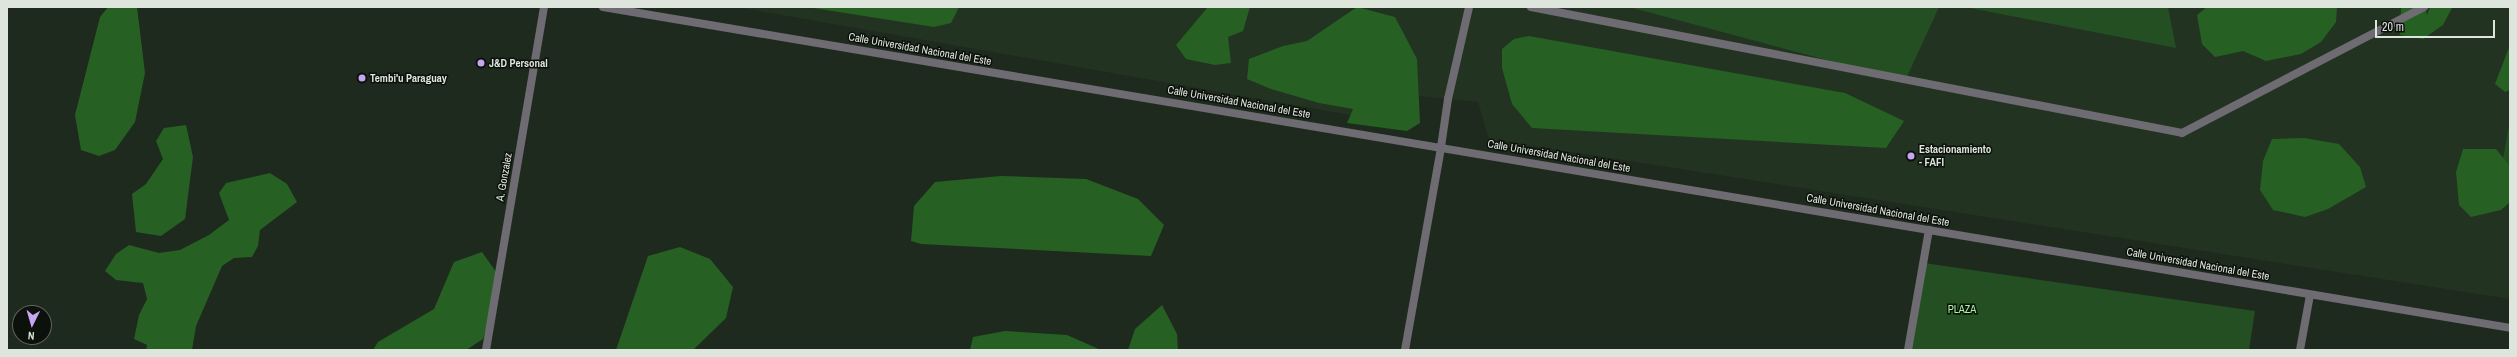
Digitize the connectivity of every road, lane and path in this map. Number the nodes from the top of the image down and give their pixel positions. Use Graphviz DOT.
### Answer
graph roads {
  1 [pos="544,7"];
  2 [pos="603,7"];
  3 [pos="1469,7"];
  4 [pos="1531,7"];
  5 [pos="2424,7"];
  6 [pos="1441,147"];
  7 [pos="1929,230"];
  8 [pos="2310,295"];
  9 [pos="2510,328"];
  10 [pos="486,350"];
  11 [pos="1405,350"];
  12 [pos="1908,350"];
  13 [pos="2300,350"];
  1 -- 10 [label="street, A. Gonzalez"];
  2 -- 6 [label="street, Calle Universidad Nacional del Este"];
  3 -- 6 [label="street"];
  4 -- 5 [label="street"];
  6 -- 7 [label="street, Calle Universidad Nacional del Este"];
  6 -- 11 [label="street"];
  7 -- 8 [label="street, Calle Universidad Nacional del Este"];
  7 -- 12 [label="street"];
  8 -- 9 [label="street, Calle Universidad Nacional del Este"];
  8 -- 13 [label="street"];
}
